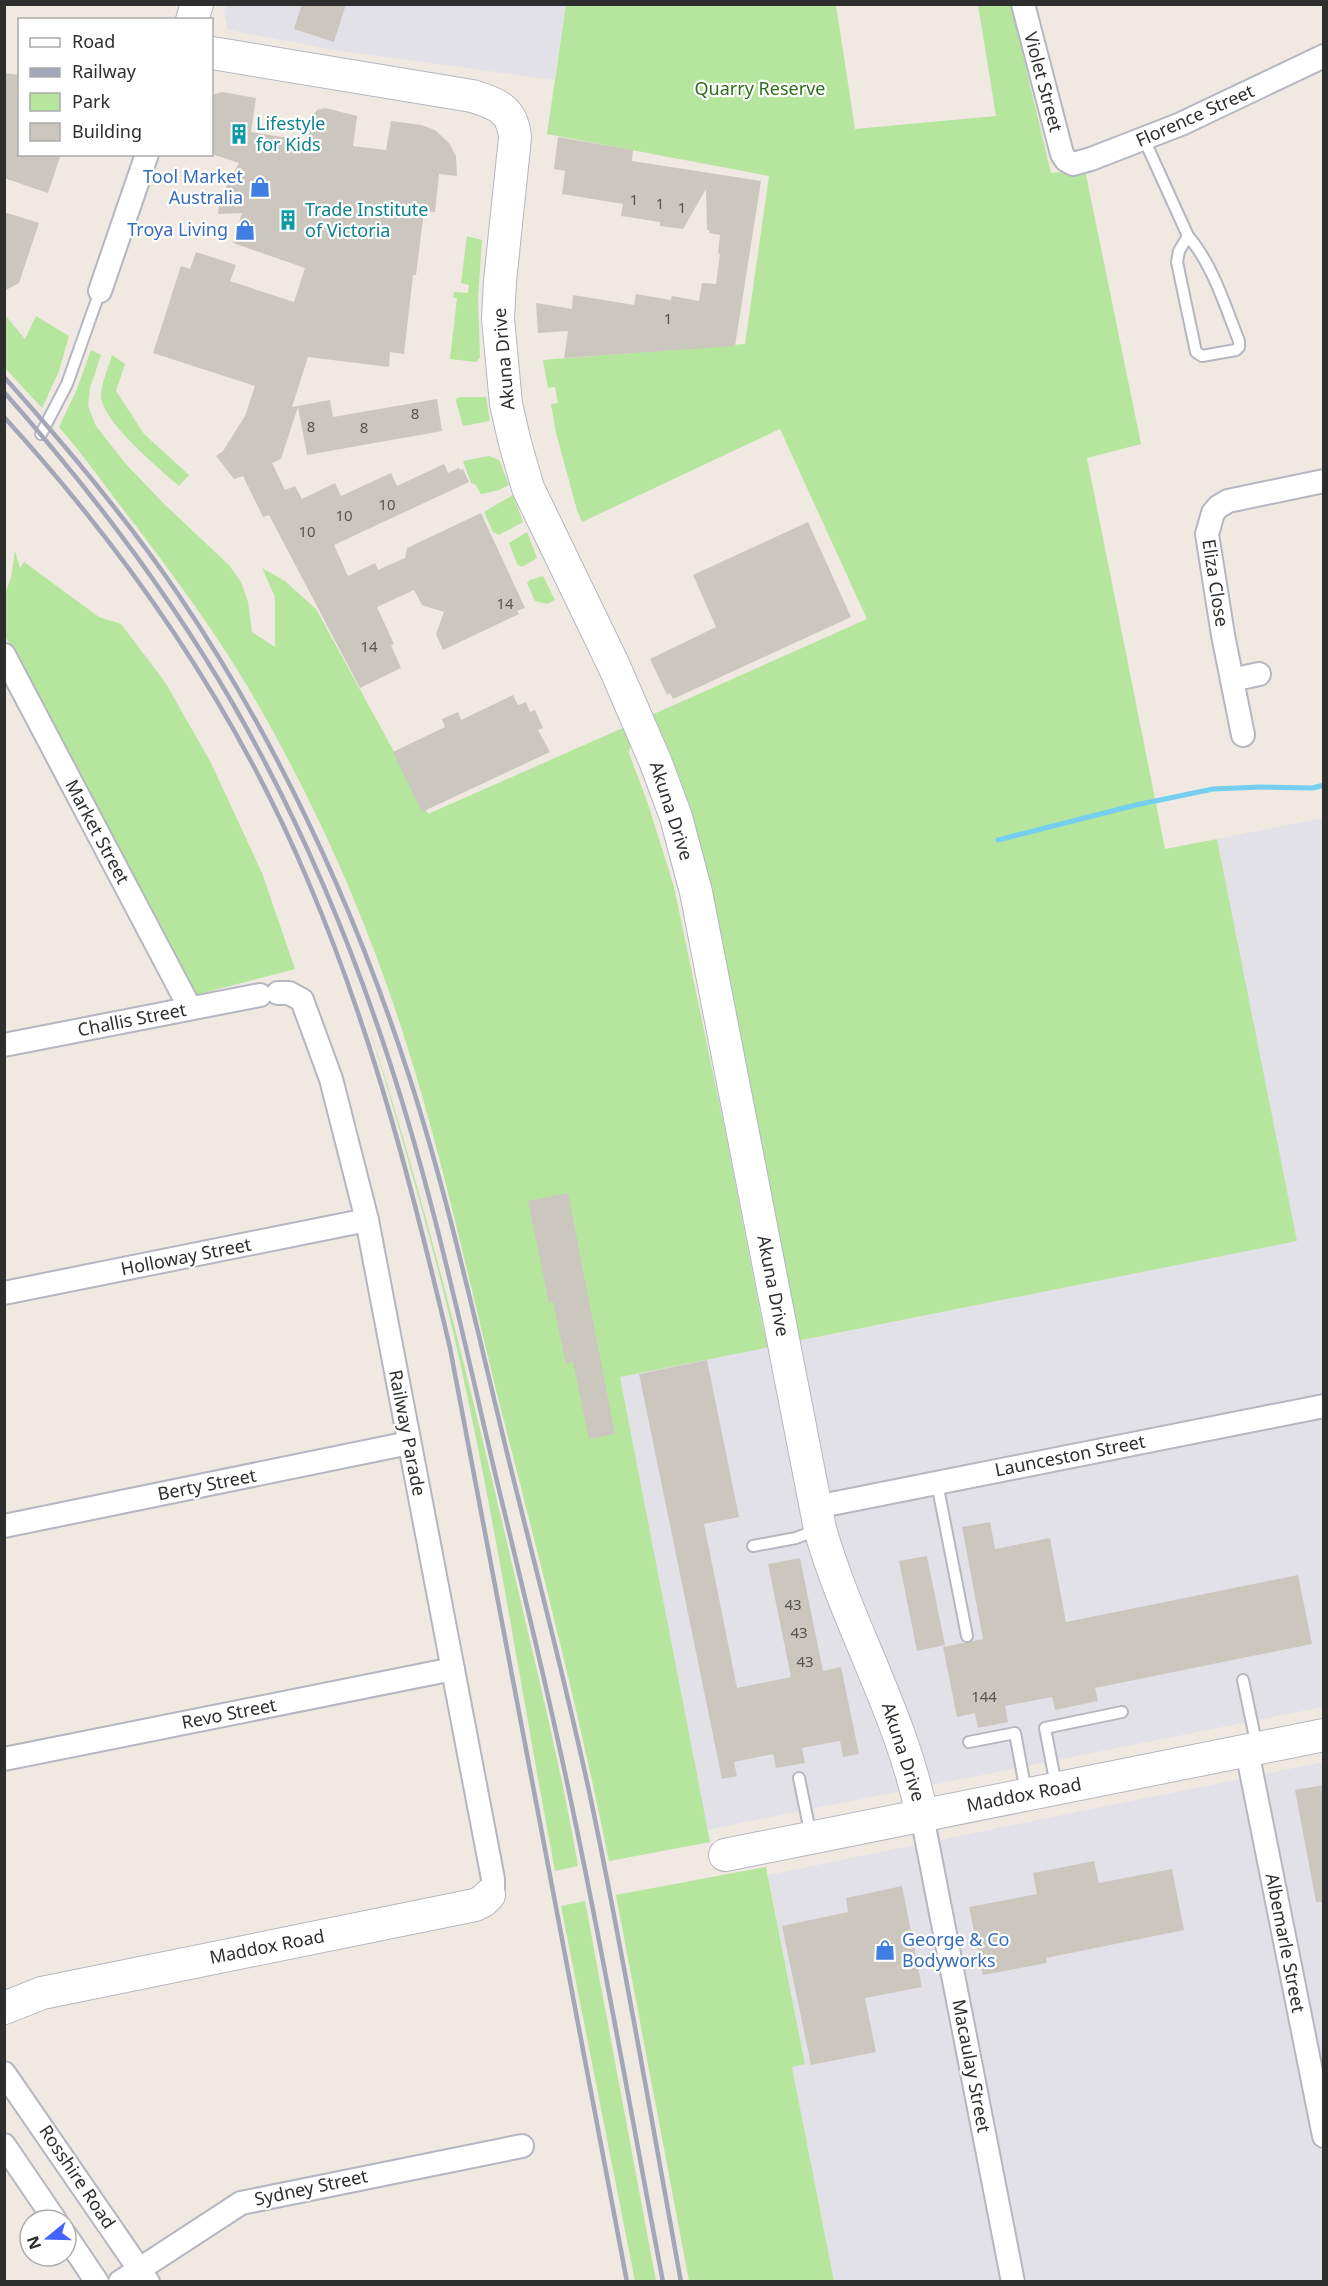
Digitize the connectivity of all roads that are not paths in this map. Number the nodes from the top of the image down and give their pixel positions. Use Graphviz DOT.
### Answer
graph roads {
  1 [pos="1023,4"];
  2 [pos="213,53"];
  3 [pos="1323,56"];
  4 [pos="1144,139"];
  5 [pos="146,156"];
  6 [pos="1065,159"];
  7 [pos="1188,236"];
  8 [pos="100,291"];
  9 [pos="42,434"];
  10 [pos="1323,481"];
  11 [pos="4,655"];
  12 [pos="1259,674"];
  13 [pos="1232,680"];
  14 [pos="1243,735"];
  15 [pos="269,994"];
  16 [pos="190,1008"];
  17 [pos="4,1045"];
  18 [pos="367,1220"];
  19 [pos="4,1293"];
  20 [pos="1323,1406"];
  21 [pos="409,1443"];
  22 [pos="937,1483"];
  23 [pos="818,1518"];
  24 [pos="4,1526"];
  25 [pos="753,1546"];
  26 [pos="967,1636"];
  27 [pos="453,1669"];
  28 [pos="1243,1680"];
  29 [pos="1122,1712"];
  30 [pos="1323,1735"];
  31 [pos="969,1742"];
  32 [pos="1252,1750"];
  33 [pos="4,1759"];
  34 [pos="799,1778"];
  35 [pos="1042,1792"];
  36 [pos="922,1816"];
  37 [pos="811,1838"];
  38 [pos="725,1855"];
  39 [pos="489,1895"];
  40 [pos="4,1992"];
  41 [pos="42,1993"];
  42 [pos="4,2008"];
  43 [pos="4,2073"];
  44 [pos="1323,2136"];
  45 [pos="4,2145"];
  46 [pos="522,2146"];
  47 [pos="47,2208"];
  48 [pos="78,2254"];
  49 [pos="144,2276"];
  50 [pos="97,2282"];
  51 [pos="120,2282"];
  52 [pos="1013,2282"];
  1 -- 6 [label="street, Violet Street"];
  2 -- 23 [label="street, Akuna Drive"];
  3 -- 4 [label="street, Florence Street"];
  4 -- 6 [label="street, Florence Street"];
  4 -- 7 [label="lane"];
  5 -- 8 [label="street"];
  7 -- 7 [label="lane"];
  8 -- 9 [label="lane"];
  10 -- 13 [label="street, Eliza Close"];
  11 -- 16 [label="street, Market Street"];
  12 -- 13 [label="street"];
  13 -- 14 [label="street, Eliza Close"];
  15 -- 16 [label="street, Challis Street"];
  15 -- 18 [label="street, Railway Parade"];
  16 -- 17 [label="street, Challis Street"];
  18 -- 19 [label="street, Holloway Street"];
  18 -- 21 [label="street, Railway Parade"];
  20 -- 22 [label="street, Launceston Street"];
  21 -- 24 [label="street, Berty Street"];
  21 -- 27 [label="street, Railway Parade"];
  22 -- 23 [label="street, Launceston Street"];
  22 -- 26 [label="lane"];
  23 -- 25 [label="lane"];
  23 -- 36 [label="street, Akuna Drive"];
  27 -- 33 [label="street, Revo Street"];
  27 -- 39 [label="street, Railway Parade"];
  28 -- 32 [label="lane"];
  29 -- 35 [label="lane"];
  30 -- 32 [label="street, Maddox Road"];
  31 -- 35 [label="lane"];
  32 -- 35 [label="street, Maddox Road"];
  32 -- 44 [label="street, Albemarle Street"];
  34 -- 37 [label="lane"];
  35 -- 36 [label="street, Maddox Road"];
  36 -- 37 [label="street, Maddox Road"];
  36 -- 52 [label="street, Macaulay Street"];
  37 -- 38 [label="street, Maddox Road"];
  39 -- 41 [label="street, Maddox Road"];
  40 -- 41 [label="street, Maddox Road"];
  41 -- 42 [label="street, Maddox Road"];
  43 -- 49 [label="street, Rosshire Road"];
  45 -- 47 [label="street"];
  46 -- 49 [label="street, Sydney Street"];
  48 -- 50 [label="street"];
  49 -- 51 [label="street, Sydney Street"];
}
